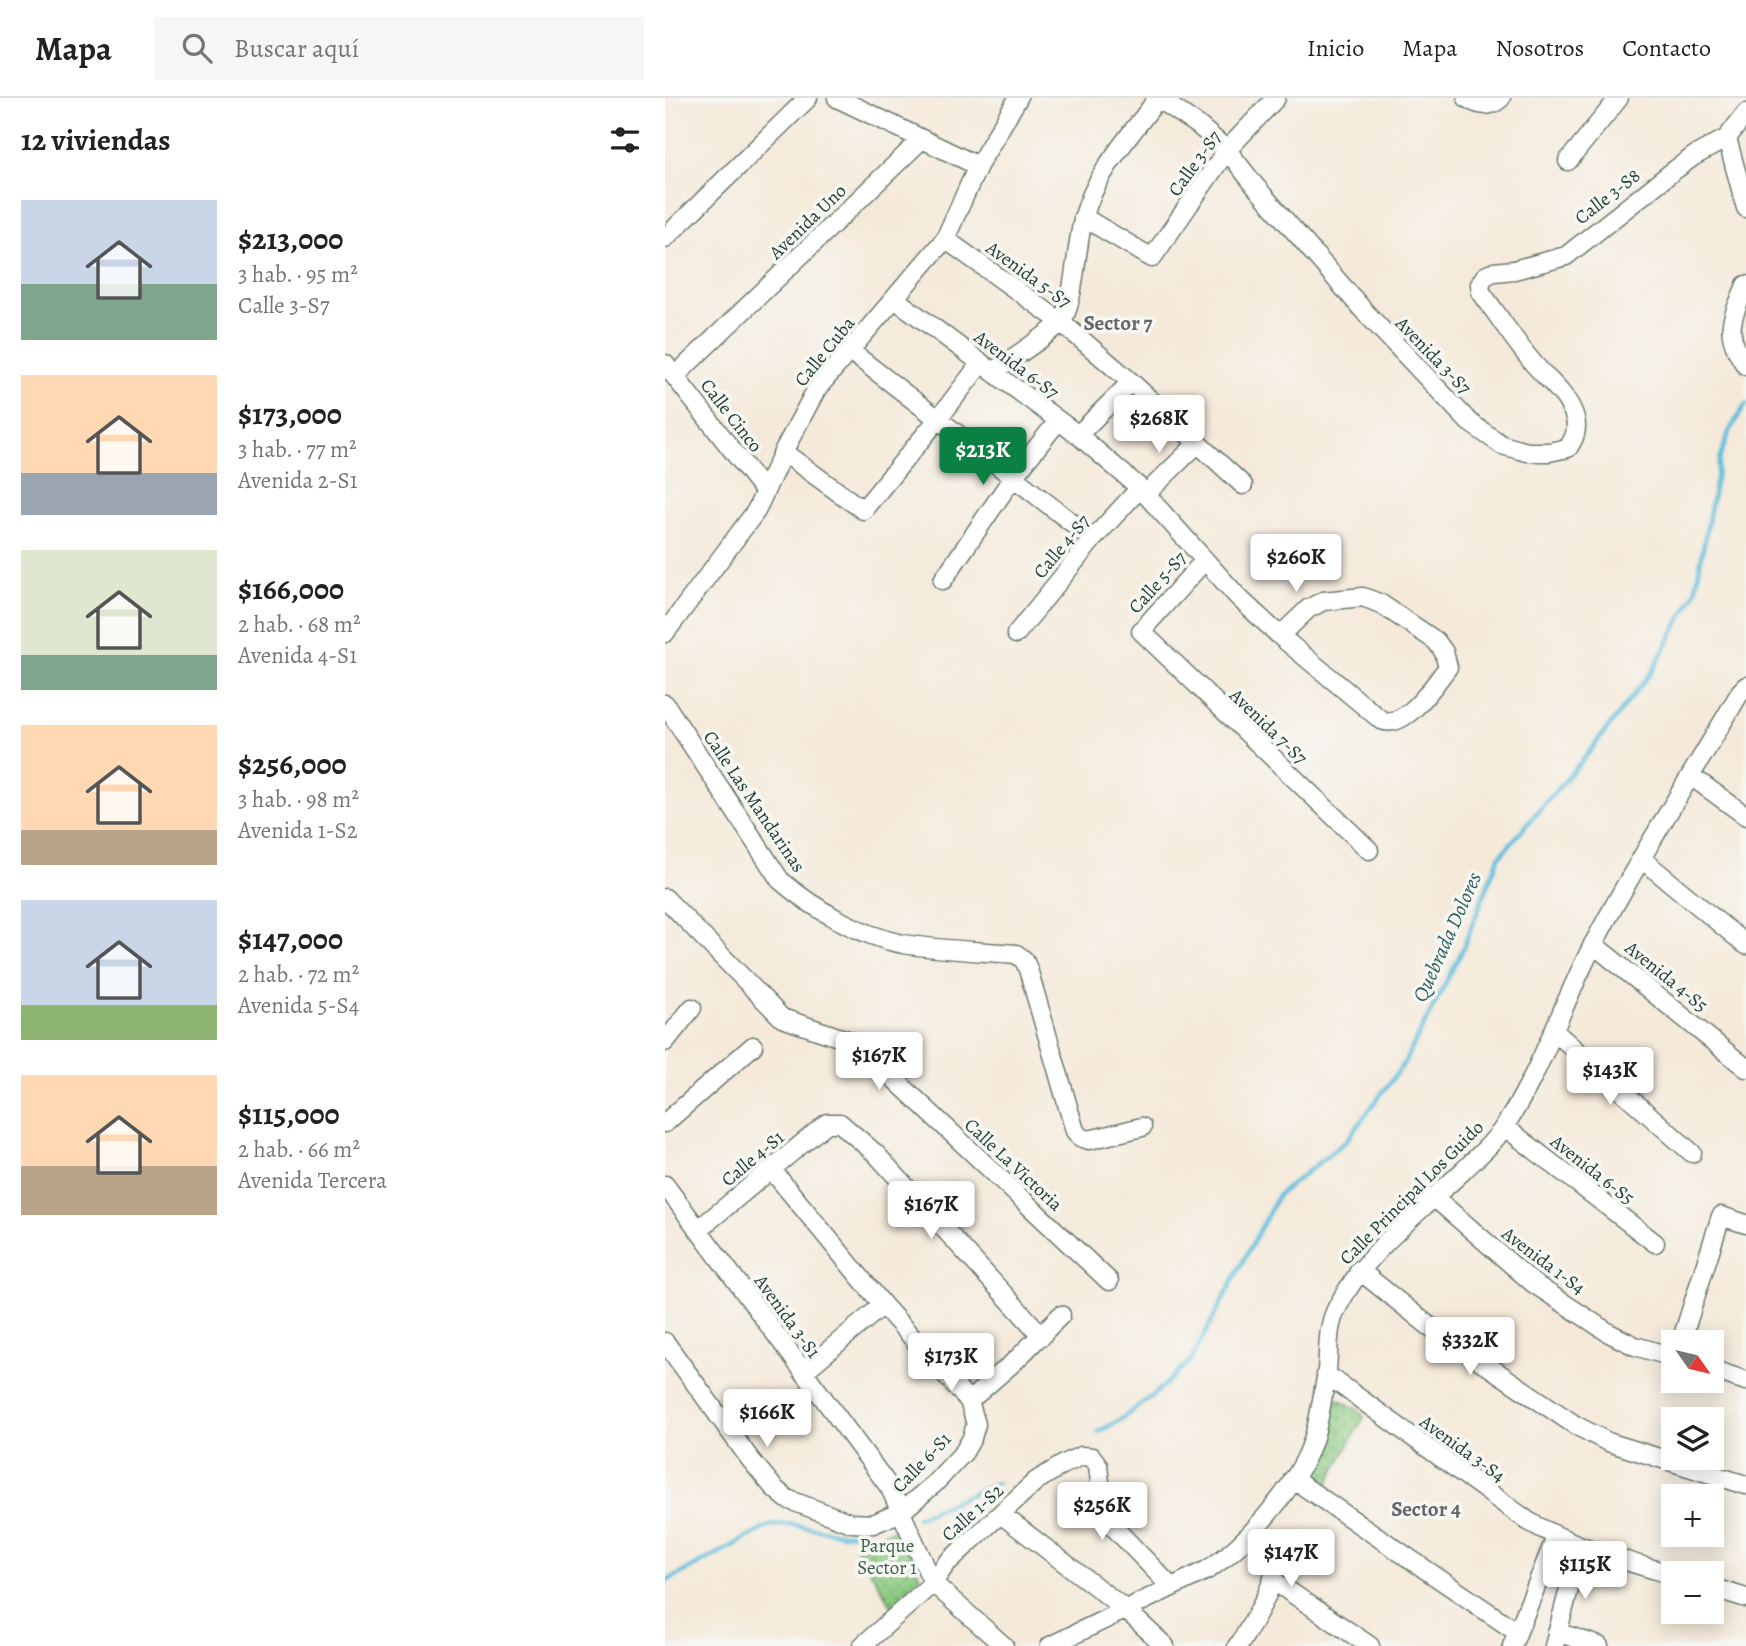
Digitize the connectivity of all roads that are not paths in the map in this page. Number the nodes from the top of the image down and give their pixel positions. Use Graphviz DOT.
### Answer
graph roads {
  1 [pos="808,98"];
  2 [pos="837,98"];
  3 [pos="1018,98"];
  4 [pos="1158,98"];
  5 [pos="1276,98"];
  6 [pos="1467,98"];
  7 [pos="1619,98"];
  8 [pos="1494,102"];
  9 [pos="1746,113"];
  10 [pos="1727,138"];
  11 [pos="922,139"];
  12 [pos="1227,150"];
  13 [pos="1568,161"];
  14 [pos="978,166"];
  15 [pos="1746,208"];
  16 [pos="1083,217"];
  17 [pos="665,238"];
  18 [pos="945,239"];
  19 [pos="1480,284"];
  20 [pos="1746,285"];
  21 [pos="895,299"];
  22 [pos="1061,322"];
  23 [pos="850,351"];
  24 [pos="1746,366"];
  25 [pos="987,367"];
  26 [pos="670,370"];
  27 [pos="1131,382"];
  28 [pos="939,418"];
  29 [pos="1058,421"];
  30 [pos="1078,435"];
  31 [pos="1198,443"];
  32 [pos="783,452"];
  33 [pos="1014,476"];
  34 [pos="1243,485"];
  35 [pos="1143,491"];
  36 [pos="765,492"];
  37 [pos="1093,539"];
  38 [pos="1205,560"];
  39 [pos="943,580"];
  40 [pos="1141,631"];
  41 [pos="665,633"];
  42 [pos="1016,634"];
  43 [pos="1280,636"];
  44 [pos="1744,691"];
  45 [pos="665,704"];
  46 [pos="1692,776"];
  47 [pos="1746,816"];
  48 [pos="1369,850"];
  49 [pos="1642,859"];
  50 [pos="665,898"];
  51 [pos="1593,944"];
  52 [pos="1746,945"];
  53 [pos="692,1008"];
  54 [pos="1554,1031"];
  55 [pos="665,1042"];
  56 [pos="753,1046"];
  57 [pos="1746,1068"];
  58 [pos="665,1123"];
  59 [pos="1505,1127"];
  60 [pos="1142,1128"];
  61 [pos="1692,1153"];
  62 [pos="771,1169"];
  63 [pos="665,1185"];
  64 [pos="1435,1198"];
  65 [pos="1746,1224"];
  66 [pos="699,1229"];
  67 [pos="1655,1243"];
  68 [pos="1359,1270"];
  69 [pos="1109,1281"];
  70 [pos="883,1305"];
  71 [pos="1061,1315"];
  72 [pos="1685,1330"];
  73 [pos="1042,1336"];
  74 [pos="665,1342"];
  75 [pos="1661,1354"];
  76 [pos="803,1372"];
  77 [pos="1327,1374"];
  78 [pos="1724,1374"];
  79 [pos="1746,1381"];
  80 [pos="969,1401"];
  81 [pos="1293,1479"];
  82 [pos="1746,1485"];
  83 [pos="901,1512"];
  84 [pos="1002,1515"];
  85 [pos="1254,1531"];
  86 [pos="1556,1537"];
  87 [pos="1580,1547"];
  88 [pos="1661,1571"];
  89 [pos="1274,1581"];
  90 [pos="933,1583"];
  91 [pos="1171,1587"];
  92 [pos="1724,1591"];
  93 [pos="1746,1598"];
  94 [pos="1125,1609"];
  95 [pos="1514,1639"];
  96 [pos="1555,1639"];
  97 [pos="1241,1645"];
  98 [pos="862,1646"];
  99 [pos="1004,1646"];
  100 [pos="1050,1646"];
  101 [pos="1165,1646"];
  102 [pos="1370,1646"];
  103 [pos="1599,1646"];
  1 -- 17 [label="street"];
  2 -- 11 [label="street"];
  3 -- 14 [label="street, Calle Cuba"];
  4 -- 12 [label="street, Avenida 3-S7"];
  4 -- 16 [label="street"];
  5 -- 12 [label="street, Calle 3-S7"];
  6 -- 8 [label="street"];
  7 -- 13 [label="street"];
  9 -- 10 [label="street, Calle 3-S8"];
  10 -- 15 [label="street"];
  10 -- 19 [label="street, Calle 3-S8"];
  11 -- 14 [label="street"];
  11 -- 26 [label="street, Avenida Uno"];
  12 -- 16 [label="street, Calle 3-S7"];
  12 -- 19 [label="street, Avenida 3-S7"];
  14 -- 18 [label="street, Calle Cuba"];
  16 -- 22 [label="street"];
  18 -- 21 [label="street, Calle Cuba"];
  18 -- 22 [label="street, Avenida 5-S7"];
  20 -- 24 [label="street"];
  21 -- 23 [label="street, Calle Cuba"];
  21 -- 25 [label="street, Avenida 6-S7"];
  22 -- 25 [label="street"];
  22 -- 27 [label="street, Avenida 5-S7"];
  23 -- 28 [label="street"];
  23 -- 32 [label="street, Calle Cuba"];
  25 -- 28 [label="street"];
  25 -- 29 [label="street, Avenida 6-S7"];
  26 -- 36 [label="street, Calle Cinco"];
  27 -- 30 [label="street"];
  27 -- 31 [label="street, Avenida 5-S7"];
  28 -- 32 [label="street"];
  28 -- 33 [label="street"];
  29 -- 30 [label="street, Avenida 6-S7"];
  29 -- 33 [label="street"];
  30 -- 35 [label="street, Avenida 6-S7"];
  31 -- 34 [label="street, Avenida 5-S7"];
  31 -- 35 [label="street, Calle 4-S7"];
  32 -- 36 [label="street, Calle Cuba"];
  33 -- 37 [label="street"];
  33 -- 39 [label="street"];
  35 -- 37 [label="street, Calle 4-S7"];
  35 -- 38 [label="street, Avenida 6-S7"];
  36 -- 41 [label="street, Calle Cuba"];
  37 -- 42 [label="street, Calle 4-S7"];
  38 -- 40 [label="street, Calle 5-S7"];
  38 -- 43 [label="street, Avenida 6-S7"];
  40 -- 48 [label="street, Avenida 7-S7"];
  43 -- 43 [label="street, Avenida 6-S7"];
  44 -- 46 [label="street, Calle Principal Los Guido"];
  45 -- 60 [label="street, Calle Las Mandarinas"];
  46 -- 47 [label="street"];
  46 -- 49 [label="street, Calle Principal Los Guido"];
  49 -- 51 [label="street, Calle Principal Los Guido"];
  49 -- 52 [label="street"];
  50 -- 69 [label="street, Calle La Victoria"];
  51 -- 54 [label="street, Calle Principal Los Guido"];
  51 -- 57 [label="street, Avenida 4-S5"];
  53 -- 55 [label="street"];
  54 -- 59 [label="street, Calle Principal Los Guido"];
  54 -- 61 [label="street"];
  56 -- 58 [label="street"];
  59 -- 64 [label="street, Calle Principal Los Guido"];
  59 -- 67 [label="street, Avenida 6-S5"];
  62 -- 66 [label="street, Calle 4-S1"];
  62 -- 70 [label="street"];
  62 -- 73 [label="street, Calle 4-S1"];
  63 -- 66 [label="street, Avenida 3-S1"];
  64 -- 68 [label="street, Calle Principal Los Guido"];
  64 -- 75 [label="street, Avenida 1-S4"];
  65 -- 72 [label="street"];
  66 -- 76 [label="street, Avenida 3-S1"];
  68 -- 77 [label="street, Calle Principal Los Guido"];
  68 -- 82 [label="street"];
  70 -- 76 [label="street"];
  70 -- 80 [label="street"];
  71 -- 73 [label="street"];
  73 -- 80 [label="street"];
  74 -- 83 [label="street"];
  76 -- 83 [label="street, Avenida 3-S1"];
  77 -- 81 [label="street, Calle Principal Los Guido"];
  77 -- 86 [label="street, Avenida 3-S4"];
  78 -- 79 [label="street"];
  80 -- 83 [label="street, Calle 6-S1"];
  81 -- 85 [label="street, Calle Principal Los Guido"];
  81 -- 95 [label="street"];
  83 -- 90 [label="street, Avenida 3-S1"];
  84 -- 90 [label="street, Calle 1-S2"];
  84 -- 91 [label="street, Calle 1-S2"];
  84 -- 94 [label="street"];
  85 -- 89 [label="street"];
  85 -- 91 [label="street, Calle Principal Los Guido"];
  86 -- 87 [label="street, Avenida 3-S4"];
  86 -- 95 [label="street"];
  87 -- 88 [label="street, Avenida 3-S4"];
  87 -- 96 [label="street"];
  89 -- 97 [label="street"];
  89 -- 102 [label="street"];
  90 -- 98 [label="street, Calle 1-S2"];
  90 -- 99 [label="street"];
  91 -- 94 [label="street, Calle Principal Los Guido"];
  92 -- 93 [label="street"];
  94 -- 100 [label="street, Calle Principal Los Guido"];
  94 -- 101 [label="street"];
  96 -- 103 [label="street"];
}
